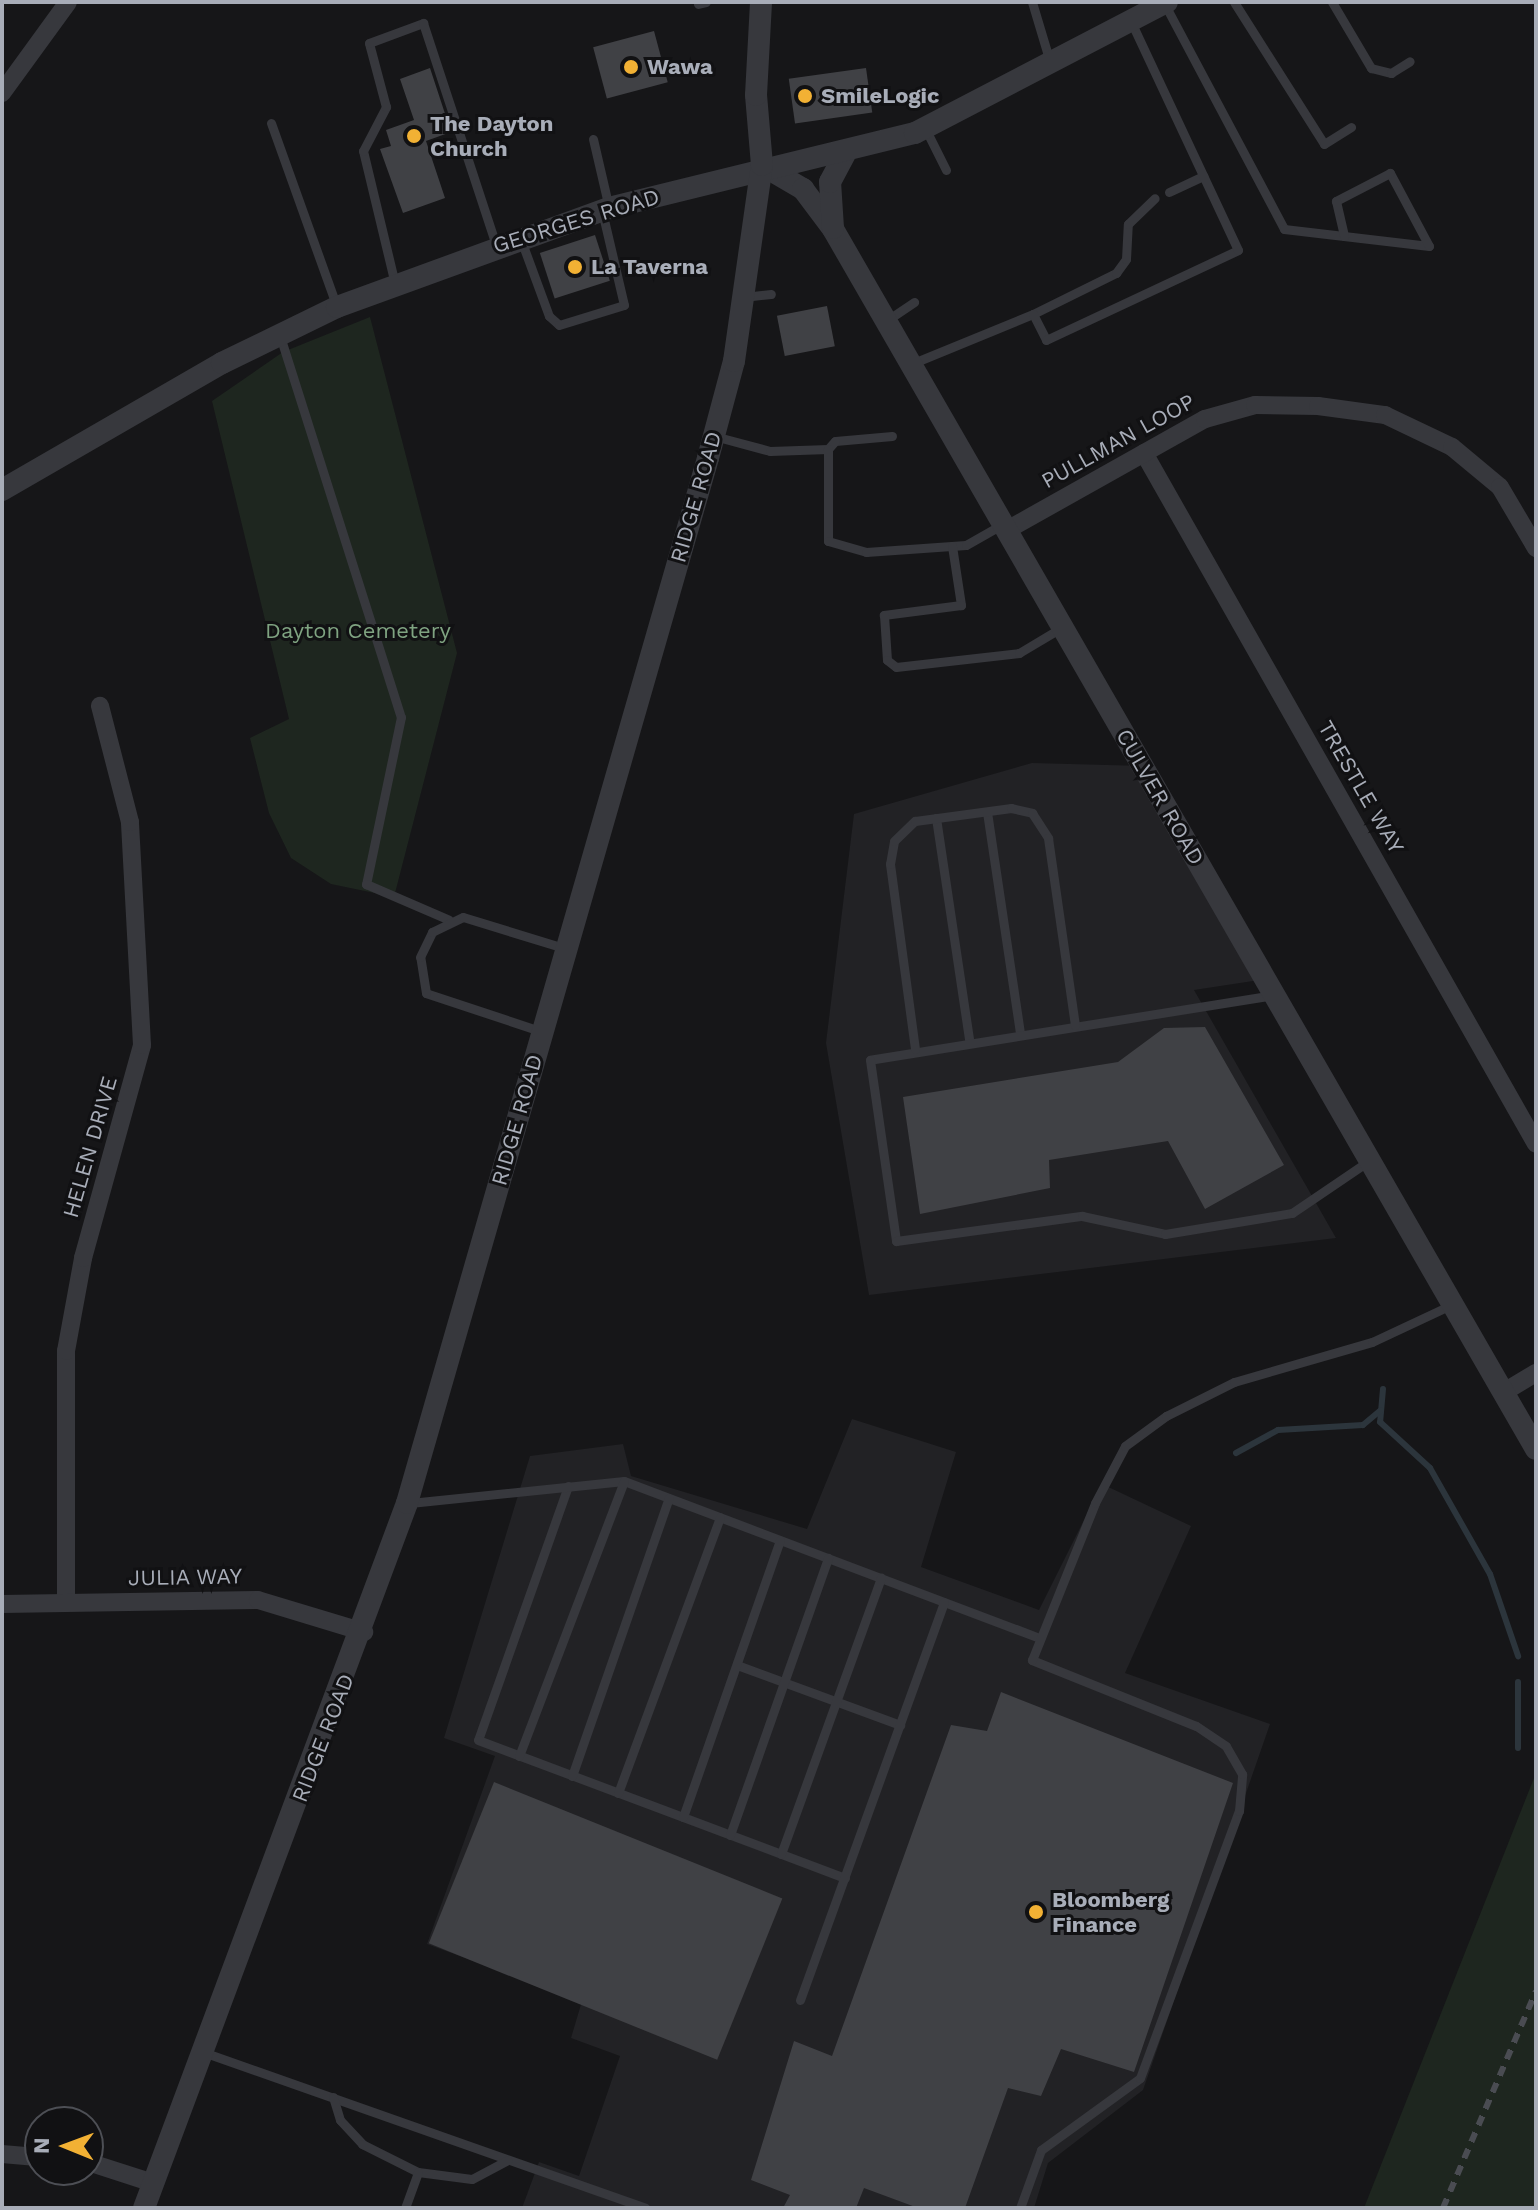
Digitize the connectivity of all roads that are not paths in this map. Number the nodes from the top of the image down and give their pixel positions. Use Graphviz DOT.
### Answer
graph roads {
  1 [pos="68,2"];
  2 [pos="761,2"];
  3 [pos="1032,2"];
  4 [pos="1165,2"];
  5 [pos="1234,2"];
  6 [pos="1332,2"];
  7 [pos="1131,22"];
  8 [pos="1410,61"];
  9 [pos="1051,66"];
  10 [pos="2,93"];
  11 [pos="271,123"];
  12 [pos="1351,127"];
  13 [pos="925,128"];
  14 [pos="593,139"];
  15 [pos="847,150"];
  16 [pos="762,165"];
  17 [pos="946,170"];
  18 [pos="1203,176"];
  19 [pos="1169,192"];
  20 [pos="1155,198"];
  21 [pos="605,209"];
  22 [pos="833,229"];
  23 [pos="1344,236"];
  24 [pos="520,237"];
  25 [pos="496,245"];
  26 [pos="395,284"];
  27 [pos="771,294"];
  28 [pos="743,297"];
  29 [pos="914,302"];
  30 [pos="337,307"];
  31 [pos="1033,314"];
  32 [pos="886,321"];
  33 [pos="279,333"];
  34 [pos="911,364"];
  35 [pos="714,436"];
  36 [pos="892,436"];
  37 [pos="828,449"];
  38 [pos="1144,453"];
  39 [pos="2,490"];
  40 [pos="1005,527"];
  41 [pos="1534,538"];
  42 [pos="952,546"];
  43 [pos="1063,627"];
  44 [pos="100,706"];
  45 [pos="987,812"];
  46 [pos="936,818"];
  47 [pos="449,920"];
  48 [pos="567,949"];
  49 [pos="1274,995"];
  50 [pos="1075,1025"];
  51 [pos="543,1032"];
  52 [pos="1020,1033"];
  53 [pos="969,1040"];
  54 [pos="915,1049"];
  55 [pos="1536,1144"];
  56 [pos="1370,1160"];
  57 [pos="1453,1304"];
  58 [pos="1536,1373"];
  59 [pos="1504,1392"];
  60 [pos="1536,1449"];
  61 [pos="624,1481"];
  62 [pos="568,1486"];
  63 [pos="669,1498"];
  64 [pos="407,1503"];
  65 [pos="720,1517"];
  66 [pos="780,1540"];
  67 [pos="828,1558"];
  68 [pos="881,1578"];
  69 [pos="944,1602"];
  70 [pos="66,1603"];
  71 [pos="2,1604"];
  72 [pos="364,1632"];
  73 [pos="1036,1637"];
  74 [pos="737,1665"];
  75 [pos="784,1682"];
  76 [pos="836,1701"];
  77 [pos="900,1725"];
  78 [pos="519,1756"];
  79 [pos="572,1776"];
  80 [pos="618,1793"];
  81 [pos="683,1817"];
  82 [pos="730,1835"];
  83 [pos="781,1854"];
  84 [pos="845,1878"];
  85 [pos="800,2000"];
  86 [pos="200,2051"];
  87 [pos="333,2097"];
  88 [pos="2,2154"];
  89 [pos="24,2156"];
  90 [pos="507,2160"];
  91 [pos="104,2167"];
  92 [pos="418,2172"];
  93 [pos="153,2183"];
  94 [pos="144,2208"];
  95 [pos="405,2208"];
  96 [pos="645,2208"];
  97 [pos="1020,2208"];
  1 -- 10 [label="street"];
  2 -- 16 [label="street, RIDGE ROAD"];
  3 -- 9 [label="lane"];
  4 -- 7 [label="street, GEORGES ROAD"];
  4 -- 23 [label="lane"];
  5 -- 12 [label="lane"];
  6 -- 8 [label="lane"];
  7 -- 9 [label="street, GEORGES ROAD"];
  7 -- 18 [label="lane"];
  9 -- 13 [label="street, GEORGES ROAD"];
  11 -- 30 [label="lane"];
  13 -- 15 [label="street, GEORGES ROAD"];
  13 -- 17 [label="lane"];
  14 -- 21 [label="lane"];
  15 -- 16 [label="street, GEORGES ROAD"];
  15 -- 22 [label="street"];
  16 -- 21 [label="street, GEORGES ROAD"];
  16 -- 22 [label="street, CULVER ROAD"];
  16 -- 28 [label="street, RIDGE ROAD"];
  18 -- 19 [label="lane"];
  18 -- 31 [label="lane"];
  20 -- 31 [label="lane"];
  21 -- 24 [label="street, GEORGES ROAD"];
  21 -- 24 [label="lane"];
  22 -- 32 [label="street, CULVER ROAD"];
  23 -- 23 [label="lane"];
  24 -- 25 [label="street, GEORGES ROAD"];
  25 -- 26 [label="street, GEORGES ROAD"];
  25 -- 26 [label="lane"];
  26 -- 30 [label="street, GEORGES ROAD"];
  27 -- 28 [label="lane"];
  28 -- 35 [label="street, RIDGE ROAD"];
  29 -- 32 [label="lane"];
  30 -- 33 [label="street, GEORGES ROAD"];
  31 -- 34 [label="lane"];
  32 -- 34 [label="street, CULVER ROAD"];
  33 -- 39 [label="street, GEORGES ROAD"];
  33 -- 47 [label="lane"];
  34 -- 40 [label="street, CULVER ROAD"];
  35 -- 37 [label="lane"];
  35 -- 48 [label="street, RIDGE ROAD"];
  36 -- 37 [label="lane"];
  37 -- 42 [label="lane"];
  38 -- 40 [label="street, PULLMAN LOOP"];
  38 -- 41 [label="street, PULLMAN LOOP"];
  38 -- 55 [label="street, TRESTLE WAY"];
  40 -- 42 [label="lane"];
  40 -- 43 [label="street, CULVER ROAD"];
  42 -- 43 [label="lane"];
  43 -- 49 [label="street, CULVER ROAD"];
  44 -- 70 [label="street, HELEN DRIVE"];
  45 -- 46 [label="lane"];
  45 -- 50 [label="lane"];
  45 -- 52 [label="lane"];
  46 -- 53 [label="lane"];
  46 -- 54 [label="lane"];
  47 -- 48 [label="lane"];
  47 -- 51 [label="lane"];
  48 -- 51 [label="street, RIDGE ROAD"];
  49 -- 50 [label="lane"];
  49 -- 56 [label="street, CULVER ROAD"];
  50 -- 52 [label="lane"];
  51 -- 64 [label="street, RIDGE ROAD"];
  52 -- 53 [label="lane"];
  53 -- 54 [label="lane"];
  54 -- 56 [label="lane"];
  56 -- 57 [label="street, CULVER ROAD"];
  57 -- 59 [label="street, CULVER ROAD"];
  57 -- 73 [label="lane"];
  58 -- 59 [label="street"];
  59 -- 60 [label="street, CULVER ROAD"];
  61 -- 62 [label="lane"];
  61 -- 63 [label="lane"];
  61 -- 78 [label="lane"];
  62 -- 64 [label="lane"];
  62 -- 78 [label="lane"];
  63 -- 65 [label="lane"];
  63 -- 79 [label="lane"];
  64 -- 72 [label="street, RIDGE ROAD"];
  65 -- 66 [label="lane"];
  65 -- 80 [label="lane"];
  66 -- 67 [label="lane"];
  66 -- 74 [label="lane"];
  67 -- 68 [label="lane"];
  67 -- 75 [label="lane"];
  68 -- 69 [label="lane"];
  68 -- 76 [label="lane"];
  69 -- 73 [label="lane"];
  69 -- 77 [label="lane"];
  70 -- 71 [label="street, JULIA WAY"];
  70 -- 72 [label="street, JULIA WAY"];
  72 -- 86 [label="street, RIDGE ROAD"];
  73 -- 97 [label="lane"];
  74 -- 75 [label="lane"];
  74 -- 81 [label="lane"];
  75 -- 76 [label="lane"];
  75 -- 82 [label="lane"];
  76 -- 77 [label="lane"];
  76 -- 83 [label="lane"];
  77 -- 84 [label="lane"];
  78 -- 79 [label="lane"];
  79 -- 80 [label="lane"];
  80 -- 81 [label="lane"];
  81 -- 82 [label="lane"];
  82 -- 83 [label="lane"];
  83 -- 84 [label="lane"];
  84 -- 85 [label="lane"];
  86 -- 87 [label="lane"];
  86 -- 93 [label="street, RIDGE ROAD"];
  87 -- 90 [label="lane"];
  87 -- 92 [label="lane"];
  88 -- 89 [label="street"];
  90 -- 92 [label="lane"];
  90 -- 96 [label="lane"];
  91 -- 93 [label="street"];
  92 -- 95 [label="lane"];
  93 -- 94 [label="street, RIDGE ROAD"];
}
